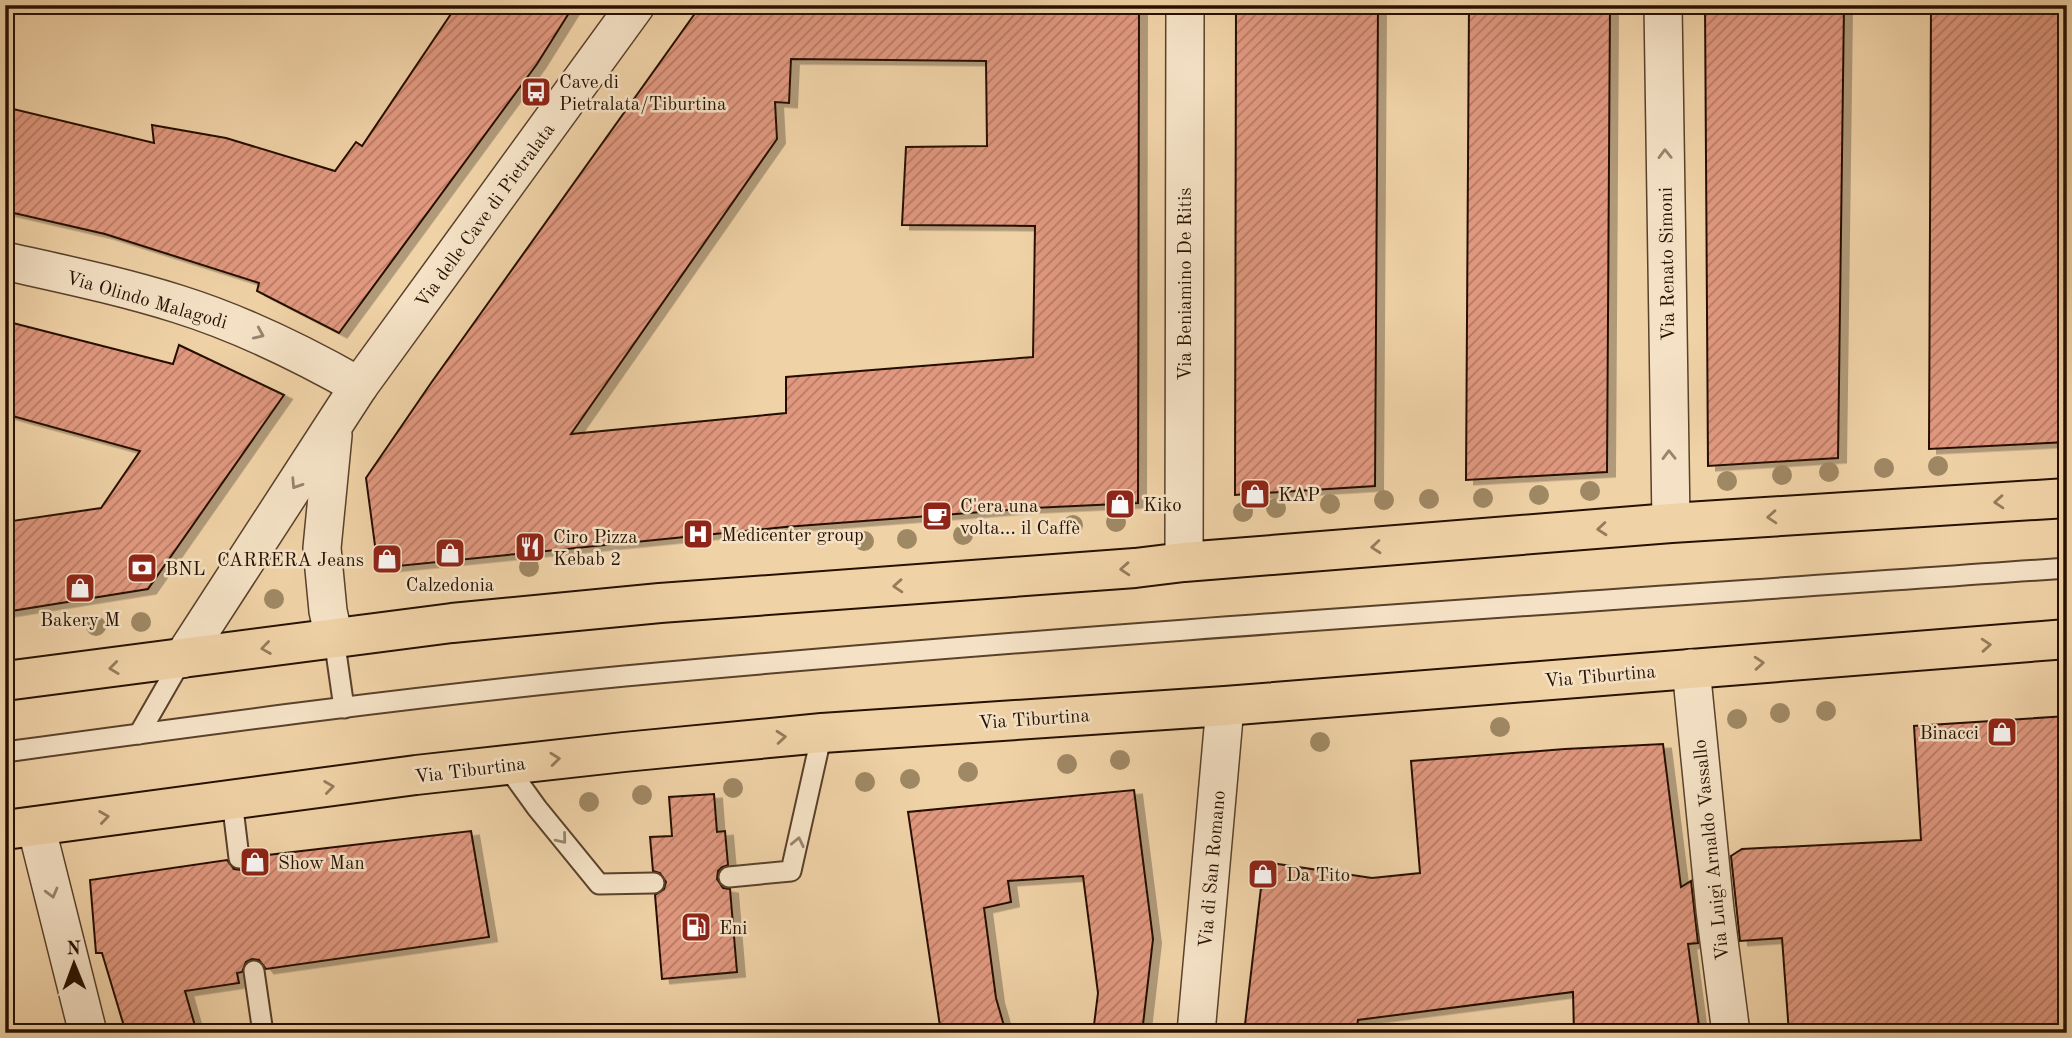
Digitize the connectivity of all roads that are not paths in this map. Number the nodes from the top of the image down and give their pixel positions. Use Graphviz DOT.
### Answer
graph roads {
  1 [pos="636,5"];
  2 [pos="1185,5"];
  3 [pos="1662,5"];
  4 [pos="5,261"];
  5 [pos="359,386"];
  6 [pos="334,427"];
  7 [pos="2067,498"];
  8 [pos="1671,523"];
  9 [pos="1184,562"];
  10 [pos="2067,568"];
  11 [pos="334,638"];
  12 [pos="2067,639"];
  13 [pos="182,659"];
  14 [pos="1691,668"];
  15 [pos="5,681"];
  16 [pos="1225,706"];
  17 [pos="344,708"];
  18 [pos="822,733"];
  19 [pos="139,734"];
  20 [pos="5,752"];
  21 [pos="506,765"];
  22 [pos="232,800"];
  23 [pos="21,828"];
  24 [pos="239,858"];
  25 [pos="729,877"];
  26 [pos="654,883"];
  27 [pos="254,971"];
  28 [pos="89,1033"];
  29 [pos="263,1033"];
  30 [pos="1196,1033"];
  31 [pos="1731,1033"];
  1 -- 5 [label="street, Via delle Cave di Pietralata"];
  2 -- 9 [label="street, Via Beniamino De Ritis"];
  8 -- 3 [label="street, Via Renato Simoni, one-way"];
  4 -- 5 [label="street, Via Olindo Malagodi, one-way"];
  5 -- 6 [label="street, Via delle Cave di Pietralata"];
  6 -- 11 [label="street, Via delle Cave di Pietralata"];
  6 -- 13 [label="street, Via delle Cave di Pietralata, one-way"];
  7 -- 8 [label="main road, one-way"];
  8 -- 9 [label="main road, one-way"];
  9 -- 11 [label="main road, one-way"];
  10 -- 17 [label="lane"];
  11 -- 13 [label="main road, one-way"];
  11 -- 17 [label="lane"];
  14 -- 12 [label="main road, Via Tiburtina, one-way"];
  13 -- 15 [label="main road, one-way"];
  13 -- 19 [label="lane"];
  14 -- 16 [label="main road, Via Tiburtina"];
  14 -- 31 [label="street, Via Luigi Arnaldo Vassallo"];
  16 -- 18 [label="main road, Via Tiburtina"];
  16 -- 30 [label="street, Via di San Romano"];
  17 -- 19 [label="lane"];
  21 -- 18 [label="main road, Via Tiburtina, one-way"];
  25 -- 18 [label="lane, one-way"];
  19 -- 20 [label="lane"];
  22 -- 21 [label="main road, Via Tiburtina, one-way"];
  21 -- 26 [label="lane, one-way"];
  23 -- 22 [label="main road, Via Tiburtina, one-way"];
  22 -- 24 [label="lane"];
  23 -- 28 [label="street, one-way"];
  27 -- 29 [label="lane"];
}
